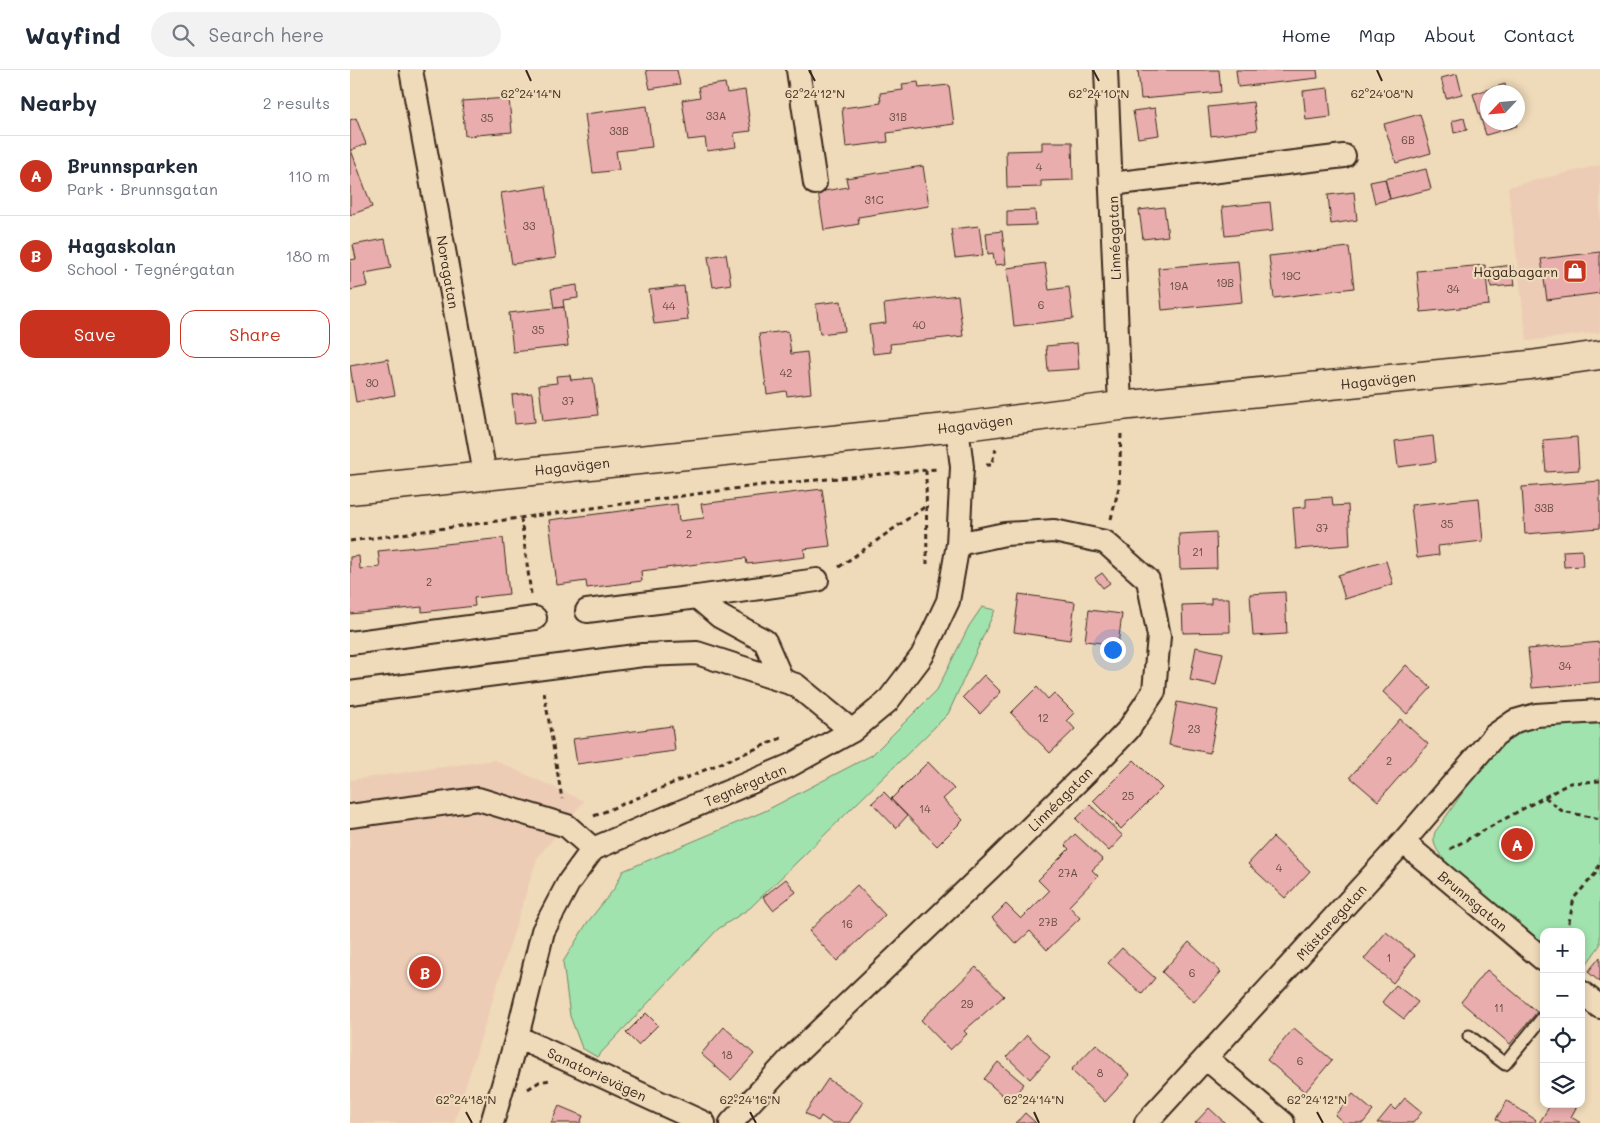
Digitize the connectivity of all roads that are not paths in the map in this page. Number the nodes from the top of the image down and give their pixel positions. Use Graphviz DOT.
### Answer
graph roads {
  1 [pos="411,70"];
  2 [pos="798,70"];
  3 [pos="1106,70"];
  4 [pos="1344,156"];
  5 [pos="815,183"];
  6 [pos="1111,184"];
  7 [pos="1600,355"];
  8 [pos="1120,406"];
  9 [pos="956,427"];
  10 [pos="485,474"];
  11 [pos="350,490"];
  12 [pos="958,544"];
  13 [pos="817,580"];
  14 [pos="697,597"];
  15 [pos="587,611"];
  16 [pos="535,618"];
  17 [pos="350,644"];
  18 [pos="782,680"];
  19 [pos="350,693"];
  20 [pos="1600,711"];
  21 [pos="852,731"];
  22 [pos="350,816"];
  23 [pos="1402,842"];
  24 [pos="593,849"];
  25 [pos="1540,957"];
  26 [pos="1585,995"];
  27 [pos="1600,1007"];
  28 [pos="1542,1018"];
  29 [pos="1469,1036"];
  30 [pos="517,1037"];
  31 [pos="1207,1059"];
  32 [pos="492,1123"];
  33 [pos="704,1123"];
  34 [pos="731,1123"];
  35 [pos="1146,1123"];
  36 [pos="1283,1123"];
  1 -- 10 [label="street, Noragatan"];
  2 -- 5 [label="street"];
  3 -- 6 [label="street, Linnéagatan"];
  4 -- 6 [label="street"];
  6 -- 8 [label="street, Linnéagatan"];
  7 -- 8 [label="street, Hagavägen"];
  8 -- 9 [label="street, Hagavägen"];
  9 -- 10 [label="street, Hagavägen"];
  9 -- 12 [label="street, Tegnérgatan"];
  10 -- 11 [label="street, Hagavägen"];
  12 -- 21 [label="street, Tegnérgatan"];
  12 -- 34 [label="street, Linnéagatan"];
  13 -- 14 [label="street"];
  14 -- 15 [label="street"];
  14 -- 18 [label="street"];
  16 -- 17 [label="street"];
  18 -- 19 [label="street"];
  18 -- 21 [label="street"];
  20 -- 23 [label="street, Mästaregatan"];
  21 -- 24 [label="street, Tegnérgatan"];
  22 -- 24 [label="street"];
  23 -- 25 [label="street, Brunnsgatan"];
  23 -- 31 [label="street, Mästaregatan"];
  24 -- 30 [label="street"];
  26 -- 27 [label="street"];
  28 -- 29 [label="lane"];
  30 -- 32 [label="street"];
  30 -- 33 [label="street, Sanatorievägen"];
  31 -- 35 [label="street, Mästaregatan"];
  31 -- 36 [label="street"];
}
